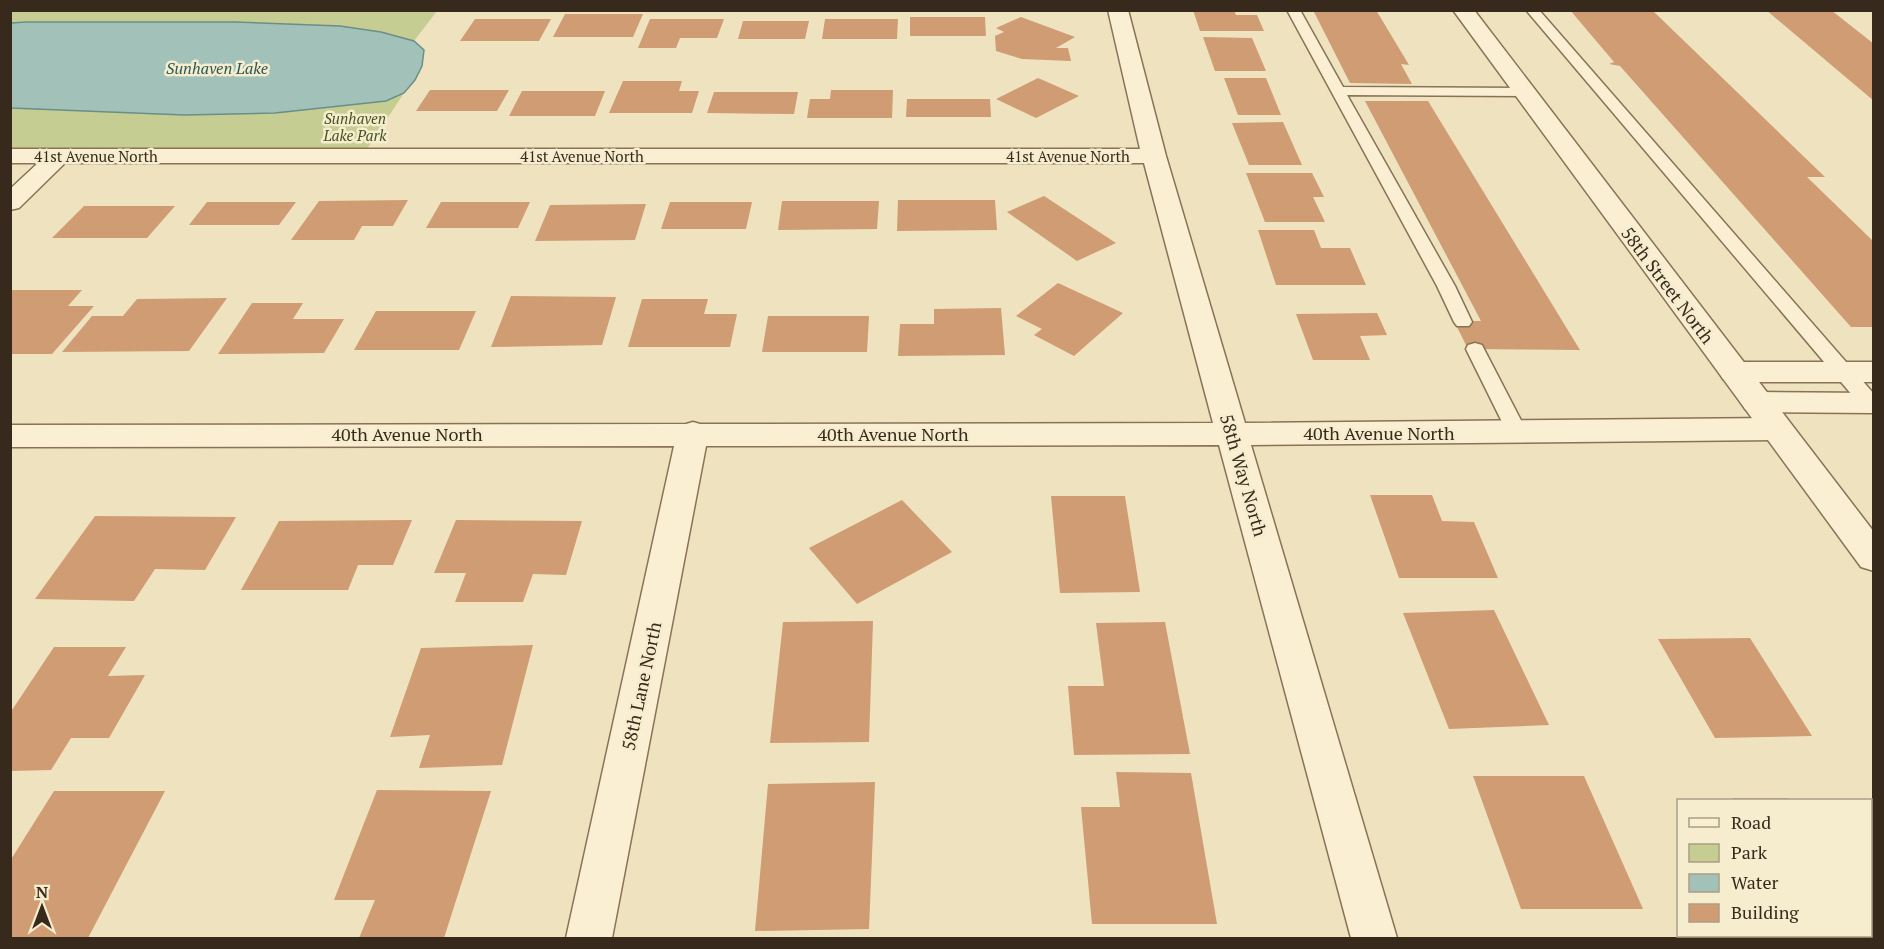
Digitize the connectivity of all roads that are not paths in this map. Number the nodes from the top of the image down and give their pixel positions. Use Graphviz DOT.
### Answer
graph roads {
  1 [pos="1118,10"];
  2 [pos="1293,10"];
  3 [pos="1463,10"];
  4 [pos="1532,10"];
  5 [pos="1338,91"];
  6 [pos="1523,92"];
  7 [pos="10,156"];
  8 [pos="59,156"];
  9 [pos="1154,156"];
  10 [pos="10,203"];
  11 [pos="1463,322"];
  12 [pos="1475,349"];
  13 [pos="1734,372"];
  14 [pos="1841,372"];
  15 [pos="1874,372"];
  16 [pos="1756,402"];
  17 [pos="1872,403"];
  18 [pos="1776,429"];
  19 [pos="1516,432"];
  20 [pos="693,433"];
  21 [pos="1233,434"];
  22 [pos="10,436"];
  23 [pos="1874,558"];
  24 [pos="589,939"];
  25 [pos="1374,939"];
  1 -- 9 [label="street, 58th Way North"];
  2 -- 5 [label="lane"];
  3 -- 6 [label="street, 58th Street North"];
  4 -- 14 [label="lane"];
  5 -- 6 [label="lane"];
  5 -- 11 [label="lane"];
  6 -- 13 [label="street, 58th Street North"];
  7 -- 8 [label="street, 41st Avenue North"];
  8 -- 9 [label="street, 41st Avenue North"];
  8 -- 10 [label="street"];
  9 -- 21 [label="street, 58th Way North"];
  12 -- 19 [label="lane"];
  13 -- 14 [label="street"];
  13 -- 16 [label="street, 58th Street North"];
  14 -- 15 [label="street"];
  14 -- 17 [label="lane"];
  16 -- 17 [label="street"];
  16 -- 18 [label="street, 58th Street North"];
  18 -- 19 [label="street, 40th Avenue North"];
  18 -- 23 [label="street, 58th Street North"];
  19 -- 21 [label="street, 40th Avenue North"];
  20 -- 21 [label="street, 40th Avenue North"];
  20 -- 22 [label="street, 40th Avenue North"];
  20 -- 24 [label="street, 58th Lane North"];
  21 -- 25 [label="street, 58th Way North"];
}
